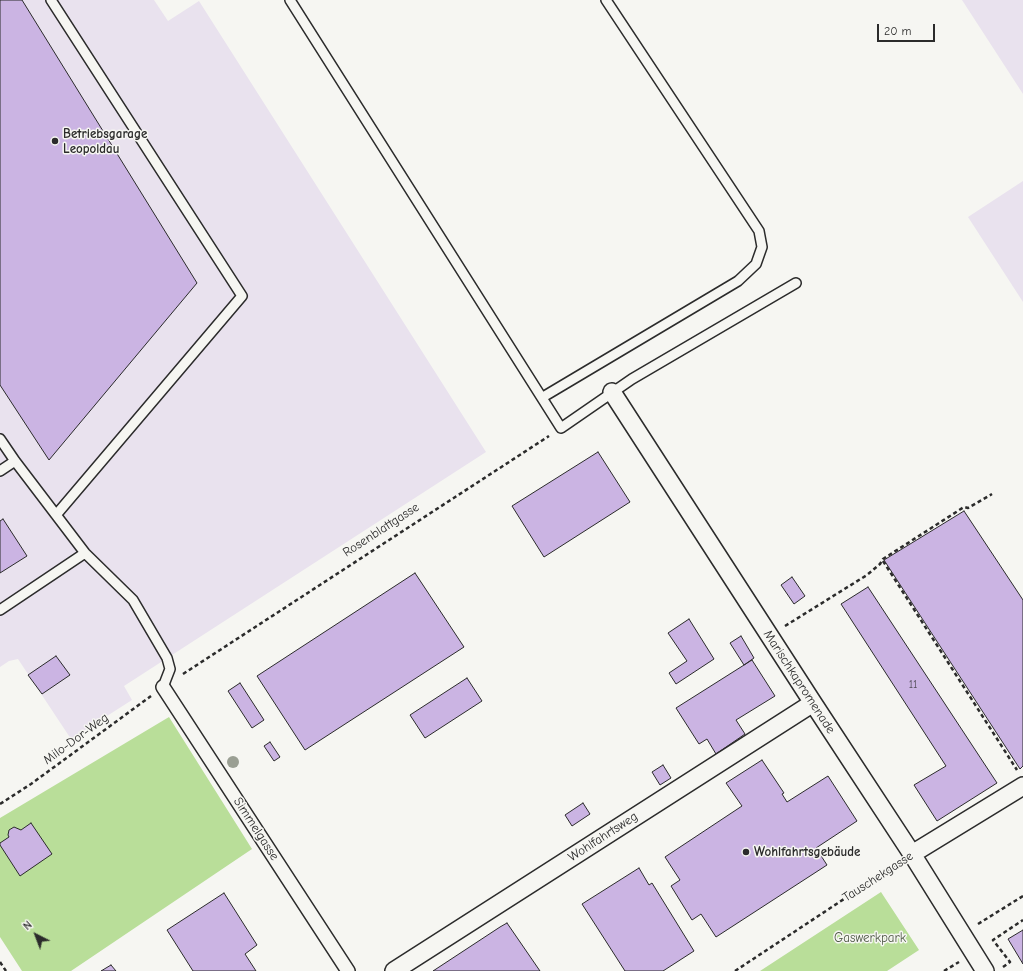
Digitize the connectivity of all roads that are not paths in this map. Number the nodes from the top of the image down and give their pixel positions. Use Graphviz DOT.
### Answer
graph roads {
  1 [pos="51,0"];
  2 [pos="290,0"];
  3 [pos="606,0"];
  4 [pos="796,283"];
  5 [pos="612,392"];
  6 [pos="543,397"];
  7 [pos="0,439"];
  8 [pos="15,461"];
  9 [pos="0,471"];
  10 [pos="56,515"];
  11 [pos="85,554"];
  12 [pos="0,610"];
  13 [pos="163,687"];
  14 [pos="813,703"];
  15 [pos="1021,779"];
  16 [pos="912,854"];
  17 [pos="993,970"];
  18 [pos="348,971"];
  19 [pos="394,971"];
  1 -- 10 [label="lane"];
  2 -- 6 [label="lane"];
  3 -- 6 [label="lane"];
  4 -- 5 [label="lane"];
  5 -- 6 [label="lane"];
  5 -- 14 [label="street, Marischkapromenade"];
  7 -- 8 [label="lane"];
  8 -- 9 [label="lane"];
  8 -- 10 [label="lane"];
  10 -- 11 [label="lane"];
  11 -- 12 [label="lane"];
  11 -- 13 [label="lane"];
  13 -- 18 [label="street, Simmelgasse"];
  14 -- 16 [label="street, Marischkapromenade"];
  14 -- 19 [label="street, Wohlfahrtsweg"];
  15 -- 16 [label="street, Tauschekgasse"];
  16 -- 17 [label="street, Marischkapromenade"];
}
